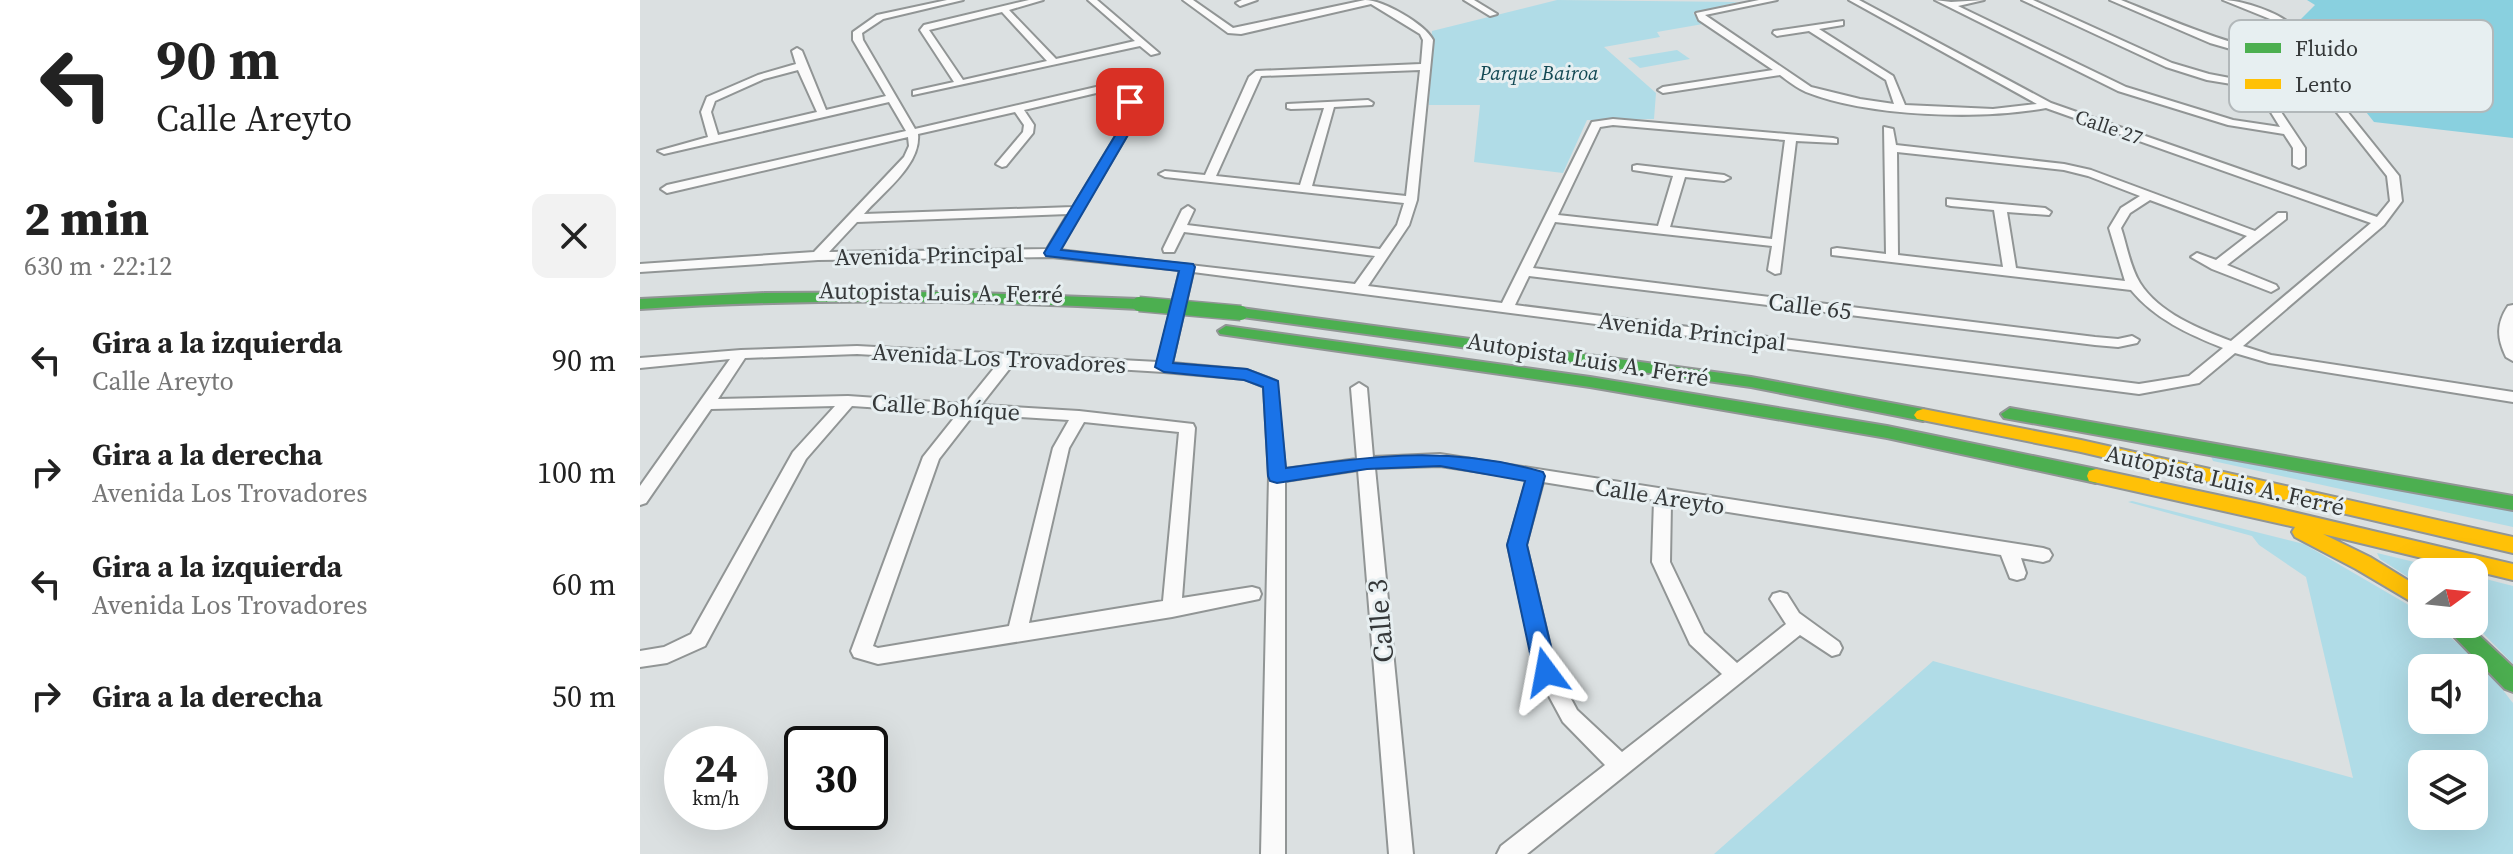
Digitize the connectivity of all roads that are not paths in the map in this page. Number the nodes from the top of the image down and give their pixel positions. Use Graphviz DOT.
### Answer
graph roads {
  1 [pos="959,0"];
  2 [pos="1039,0"];
  3 [pos="1092,0"];
  4 [pos="1187,0"];
  5 [pos="1253,0"];
  6 [pos="1371,0"];
  7 [pos="1490,0"];
  8 [pos="1773,0"];
  9 [pos="1853,0"];
  10 [pos="1980,0"];
  11 [pos="2026,0"];
  12 [pos="2114,0"];
  13 [pos="2227,0"];
  14 [pos="1472,2"];
  15 [pos="1944,2"];
  16 [pos="1240,3"];
  17 [pos="1003,8"];
  18 [pos="1493,14"];
  19 [pos="2280,20"];
  20 [pos="1840,23"];
  21 [pos="1810,27"];
  22 [pos="1777,33"];
  23 [pos="1140,43"];
  24 [pos="2229,46"];
  25 [pos="797,51"];
  26 [pos="1154,53"];
  27 [pos="1053,62"];
  28 [pos="801,66"];
  29 [pos="1425,67"];
  30 [pos="1781,72"];
  31 [pos="2229,81"];
  32 [pos="960,83"];
  33 [pos="1663,90"];
  34 [pos="917,93"];
  35 [pos="891,98"];
  36 [pos="1368,103"];
  37 [pos="1330,105"];
  38 [pos="1900,105"];
  39 [pos="2047,105"];
  40 [pos="1291,106"];
  41 [pos="1018,108"];
  42 [pos="2275,112"];
  43 [pos="2343,112"];
  44 [pos="823,114"];
  45 [pos="1888,129"];
  46 [pos="2287,131"];
  47 [pos="913,134"];
  48 [pos="1791,138"];
  49 [pos="714,139"];
  50 [pos="1833,141"];
  51 [pos="1891,148"];
  52 [pos="664,151"];
  53 [pos="1002,164"];
  54 [pos="2299,165"];
  55 [pos="1637,168"];
  56 [pos="1680,173"];
  57 [pos="1165,174"];
  58 [pos="1724,178"];
  59 [pos="1209,179"];
  60 [pos="667,189"];
  61 [pos="1305,189"];
  62 [pos="2149,195"];
  63 [pos="1411,200"];
  64 [pos="1951,202"];
  65 [pos="2000,208"];
  66 [pos="1078,210"];
  67 [pos="1188,210"];
  68 [pos="2045,212"];
  69 [pos="2282,216"];
  70 [pos="854,218"];
  71 [pos="1552,218"];
  72 [pos="2380,222"];
  73 [pos="1181,228"];
  74 [pos="1663,230"];
  75 [pos="2255,235"];
  76 [pos="1778,243"];
  77 [pos="1169,249"];
  78 [pos="1837,252"];
  79 [pos="1051,253"];
  80 [pos="1385,253"];
  81 [pos="818,256"];
  82 [pos="2197,257"];
  83 [pos="1892,258"];
  84 [pos="2217,266"];
  85 [pos="1187,267"];
  86 [pos="640,268"];
  87 [pos="1775,270"];
  88 [pos="1525,271"];
  89 [pos="2010,271"];
  90 [pos="2135,286"];
  91 [pos="2271,288"];
  92 [pos="1359,289"];
  93 [pos="648,304"];
  94 [pos="1507,308"];
  95 [pos="2513,309"];
  96 [pos="640,321"];
  97 [pos="2132,340"];
  98 [pos="2235,348"];
  99 [pos="741,354"];
  100 [pos="2513,357"];
  101 [pos="1010,358"];
  102 [pos="640,363"];
  103 [pos="1164,367"];
  104 [pos="1751,382"];
  105 [pos="1359,388"];
  106 [pos="2513,397"];
  107 [pos="848,401"];
  108 [pos="704,404"];
  109 [pos="967,409"];
  110 [pos="1079,416"];
  111 [pos="1367,463"];
  112 [pos="1277,476"];
  113 [pos="1536,476"];
  114 [pos="1663,496"];
  115 [pos="640,499"];
  116 [pos="2513,503"];
  117 [pos="2259,511"];
  118 [pos="2513,545"];
  119 [pos="2009,551"];
  120 [pos="2043,555"];
  121 [pos="2513,572"];
  122 [pos="2017,573"];
  123 [pos="2408,591"];
  124 [pos="1252,594"];
  125 [pos="1780,599"];
  126 [pos="1172,609"];
  127 [pos="1799,625"];
  128 [pos="1017,634"];
  129 [pos="2467,638"];
  130 [pos="1832,648"];
  131 [pos="640,659"];
  132 [pos="1734,673"];
  133 [pos="2513,682"];
  134 [pos="1619,764"];
  135 [pos="1273,854"];
  136 [pos="1401,854"];
  137 [pos="1509,854"];
  1 -- 35 [label="street"];
  2 -- 17 [label="street"];
  3 -- 23 [label="street"];
  4 -- 6 [label="street"];
  5 -- 16 [label="street"];
  6 -- 29 [label="street"];
  7 -- 14 [label="street"];
  8 -- 30 [label="street"];
  9 -- 39 [label="street, Calle 27"];
  10 -- 15 [label="street"];
  11 -- 31 [label="street"];
  12 -- 24 [label="street"];
  13 -- 19 [label="street, Avenida Principal"];
  14 -- 18 [label="street"];
  15 -- 46 [label="street"];
  17 -- 27 [label="street"];
  17 -- 32 [label="street"];
  20 -- 21 [label="street"];
  21 -- 22 [label="street"];
  21 -- 38 [label="street"];
  23 -- 26 [label="street"];
  23 -- 27 [label="street"];
  25 -- 28 [label="street"];
  27 -- 32 [label="street"];
  28 -- 44 [label="street"];
  28 -- 49 [label="street"];
  29 -- 59 [label="street"];
  29 -- 63 [label="street"];
  30 -- 33 [label="street"];
  30 -- 38 [label="street"];
  32 -- 34 [label="street"];
  35 -- 44 [label="street"];
  35 -- 47 [label="street"];
  36 -- 37 [label="street"];
  37 -- 40 [label="street"];
  37 -- 61 [label="street"];
  38 -- 39 [label="street"];
  39 -- 72 [label="street, Calle 27"];
  41 -- 47 [label="street"];
  41 -- 53 [label="street"];
  41 -- 66 [label="street"];
  42 -- 46 [label="street"];
  43 -- 72 [label="street, Avenida Principal"];
  44 -- 49 [label="street"];
  45 -- 51 [label="street"];
  46 -- 54 [label="street"];
  47 -- 60 [label="street"];
  47 -- 70 [label="street"];
  48 -- 50 [label="street"];
  48 -- 71 [label="street"];
  48 -- 76 [label="street"];
  49 -- 52 [label="street"];
  51 -- 62 [label="street"];
  51 -- 83 [label="street"];
  55 -- 56 [label="street"];
  56 -- 58 [label="street"];
  56 -- 74 [label="street"];
  57 -- 59 [label="street"];
  59 -- 61 [label="street"];
  61 -- 63 [label="street"];
  62 -- 75 [label="street"];
  62 -- 90 [label="street"];
  63 -- 80 [label="street"];
  64 -- 65 [label="street"];
  65 -- 68 [label="street"];
  65 -- 89 [label="street"];
  66 -- 70 [label="street"];
  66 -- 79 [label="street"];
  67 -- 73 [label="street"];
  69 -- 75 [label="street"];
  70 -- 81 [label="street"];
  71 -- 74 [label="street"];
  71 -- 88 [label="street"];
  72 -- 98 [label="street, Avenida Principal"];
  73 -- 77 [label="street"];
  73 -- 80 [label="street"];
  74 -- 76 [label="street"];
  75 -- 84 [label="street"];
  76 -- 87 [label="street"];
  78 -- 83 [label="street"];
  79 -- 81 [label="street, Avenida Principal"];
  79 -- 85 [label="street, Avenida Principal"];
  80 -- 92 [label="street"];
  81 -- 86 [label="street, Avenida Principal"];
  82 -- 84 [label="street"];
  83 -- 89 [label="street"];
  84 -- 91 [label="street"];
  85 -- 92 [label="street, Avenida Principal"];
  85 -- 103 [label="street"];
  88 -- 94 [label="street"];
  88 -- 97 [label="street, Calle 65"];
  89 -- 90 [label="street"];
  90 -- 98 [label="street"];
  92 -- 94 [label="street, Avenida Principal"];
  93 -- 104 [label="highway, Autopista Luis A. Ferré, bridge"];
  94 -- 98 [label="street, Avenida Principal"];
  95 -- 100 [label="street"];
  96 -- 117 [label="highway, Autopista Luis A. Ferré"];
  98 -- 106 [label="street"];
  99 -- 101 [label="street, Avenida Los Trovadores"];
  99 -- 102 [label="street, Avenida Los Trovadores"];
  99 -- 108 [label="street"];
  101 -- 103 [label="street, Avenida Los Trovadores"];
  101 -- 109 [label="street"];
  103 -- 112 [label="street, Avenida Los Trovadores"];
  104 -- 116 [label="highway"];
  104 -- 118 [label="highway, Autopista Luis A. Ferré"];
  105 -- 111 [label="street, Calle 3"];
  107 -- 108 [label="street, Calle Bohíque"];
  107 -- 109 [label="street, Calle Bohíque"];
  107 -- 131 [label="street"];
  108 -- 115 [label="street"];
  109 -- 110 [label="street, Calle Bohíque"];
  109 -- 128 [label="street"];
  110 -- 126 [label="street, Calle Bohíque"];
  110 -- 128 [label="street"];
  111 -- 112 [label="street, Calle Areyto"];
  111 -- 113 [label="street, Calle Areyto"];
  111 -- 136 [label="street, Calle 3"];
  112 -- 135 [label="street, Avenida Los Trovadores"];
  113 -- 114 [label="street, Calle Areyto"];
  113 -- 134 [label="street"];
  114 -- 119 [label="street, Calle Areyto"];
  114 -- 132 [label="street"];
  117 -- 121 [label="highway, Autopista Luis A. Ferré"];
  117 -- 123 [label="highway"];
  119 -- 120 [label="street, Calle Areyto"];
  119 -- 122 [label="street"];
  124 -- 126 [label="street"];
  125 -- 127 [label="street"];
  126 -- 128 [label="street"];
  127 -- 130 [label="street"];
  127 -- 132 [label="street"];
  129 -- 133 [label="highway"];
  132 -- 134 [label="street"];
  134 -- 137 [label="street"];
}
